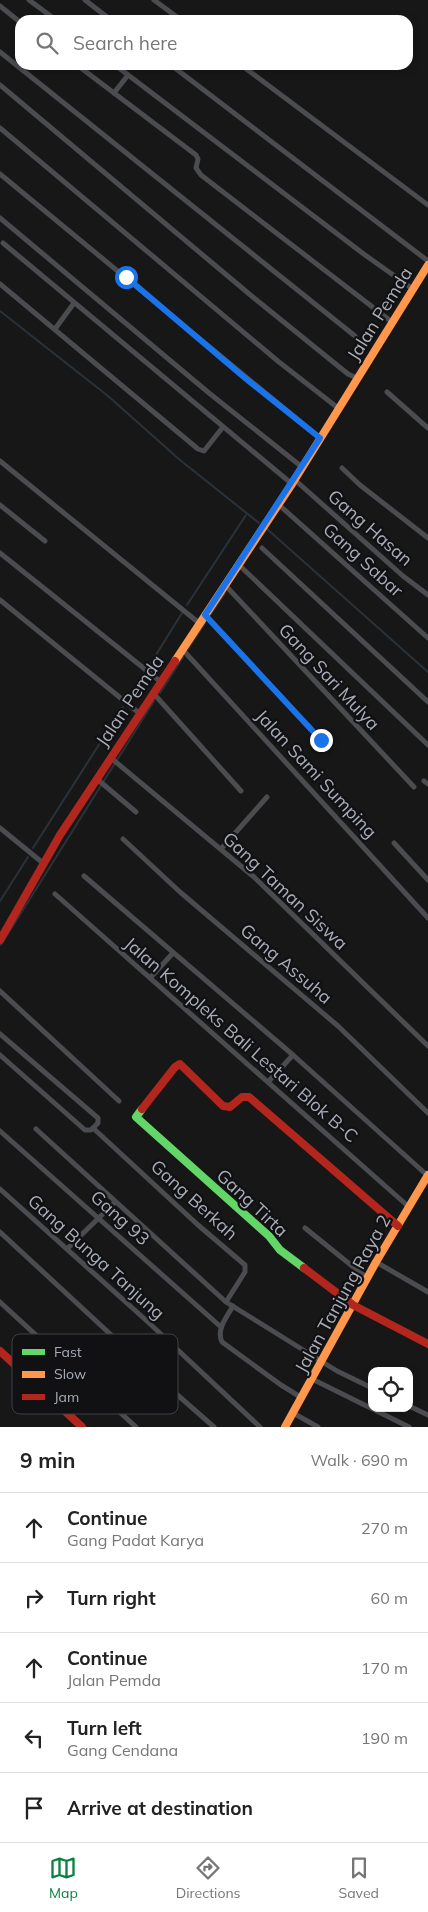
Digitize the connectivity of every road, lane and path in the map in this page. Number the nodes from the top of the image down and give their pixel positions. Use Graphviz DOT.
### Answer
graph roads {
  1 [pos="29,0"];
  2 [pos="84,0"];
  3 [pos="154,0"];
  4 [pos="0,6"];
  5 [pos="49,15"];
  6 [pos="104,15"];
  7 [pos="174,15"];
  8 [pos="15,18"];
  9 [pos="0,52"];
  10 [pos="15,64"];
  11 [pos="22,70"];
  12 [pos="84,70"];
  13 [pos="122,70"];
  14 [pos="178,70"];
  15 [pos="248,70"];
  16 [pos="128,75"];
  17 [pos="0,85"];
  18 [pos="114,93"];
  19 [pos="0,128"];
  20 [pos="0,174"];
  21 [pos="428,205"];
  22 [pos="0,218"];
  23 [pos="3,243"];
  24 [pos="428,261"];
  25 [pos="428,265"];
  26 [pos="0,284"];
  27 [pos="413,289"];
  28 [pos="74,303"];
  29 [pos="392,322"];
  30 [pos="54,329"];
  31 [pos="355,336"];
  32 [pos="357,378"];
  33 [pos="387,392"];
  34 [pos="338,408"];
  35 [pos="223,428"];
  36 [pos="428,428"];
  37 [pos="320,438"];
  38 [pos="0,461"];
  39 [pos="302,467"];
  40 [pos="342,468"];
  41 [pos="293,482"];
  42 [pos="278,504"];
  43 [pos="0,505"];
  44 [pos="428,538"];
  45 [pos="45,541"];
  46 [pos="262,548"];
  47 [pos="0,553"];
  48 [pos="238,564"];
  49 [pos="224,586"];
  50 [pos="428,595"];
  51 [pos="0,600"];
  52 [pos="205,615"];
  53 [pos="199,623"];
  54 [pos="428,638"];
  55 [pos="183,650"];
  56 [pos="161,682"];
  57 [pos="154,694"];
  58 [pos="428,702"];
  59 [pos="139,713"];
  60 [pos="321,740"];
  61 [pos="428,746"];
  62 [pos="115,761"];
  63 [pos="97,779"];
  64 [pos="414,787"];
  65 [pos="241,791"];
  66 [pos="267,797"];
  67 [pos="136,812"];
  68 [pos="0,828"];
  69 [pos="123,839"];
  70 [pos="394,843"];
  71 [pos="221,849"];
  72 [pos="43,863"];
  73 [pos="84,876"];
  74 [pos="428,880"];
  75 [pos="55,894"];
  76 [pos="428,918"];
  77 [pos="0,940"];
  78 [pos="173,953"];
  79 [pos="150,978"];
  80 [pos="0,991"];
  81 [pos="0,1034"];
  82 [pos="428,1046"];
  83 [pos="0,1055"];
  84 [pos="293,1055"];
  85 [pos="268,1082"];
  86 [pos="119,1101"];
  87 [pos="428,1113"];
  88 [pos="93,1128"];
  89 [pos="36,1129"];
  90 [pos="0,1131"];
  91 [pos="428,1175"];
  92 [pos="425,1188"];
  93 [pos="0,1189"];
  94 [pos="115,1202"];
  95 [pos="409,1207"];
  96 [pos="99,1218"];
  97 [pos="398,1226"];
  98 [pos="305,1228"];
  99 [pos="0,1232"];
  100 [pos="67,1249"];
  101 [pos="376,1262"];
  102 [pos="368,1278"];
  103 [pos="428,1292"];
  104 [pos="0,1302"];
  105 [pos="226,1302"];
  106 [pos="353,1305"];
  107 [pos="234,1306"];
  108 [pos="221,1328"];
  109 [pos="35,1334"];
  110 [pos="110,1334"];
  111 [pos="161,1334"];
  112 [pos="428,1344"];
  113 [pos="178,1350"];
  114 [pos="0,1351"];
  115 [pos="322,1361"];
  116 [pos="12,1362"];
  117 [pos="312,1380"];
  118 [pos="368,1386"];
  119 [pos="178,1396"];
  120 [pos="302,1398"];
  121 [pos="413,1408"];
  122 [pos="293,1413"];
  123 [pos="68,1414"];
  124 [pos="122,1414"];
  125 [pos="428,1415"];
  126 [pos="82,1427"];
  127 [pos="136,1427"];
  128 [pos="214,1427"];
  129 [pos="260,1427"];
  130 [pos="285,1427"];
  131 [pos="318,1427"];
  132 [pos="409,1427"];
  1 -- 5 [label="street"];
  2 -- 6 [label="street"];
  3 -- 7 [label="street"];
  4 -- 8 [label="street"];
  9 -- 10 [label="street"];
  11 -- 31 [label="street"];
  12 -- 18 [label="street"];
  13 -- 16 [label="street"];
  14 -- 24 [label="street"];
  15 -- 21 [label="street"];
  16 -- 18 [label="street"];
  16 -- 27 [label="street"];
  17 -- 32 [label="street"];
  18 -- 29 [label="street"];
  19 -- 34 [label="street"];
  20 -- 37 [label="street"];
  22 -- 39 [label="street"];
  23 -- 28 [label="street, Gang Hasan"];
  25 -- 27 [label="street, Jalan Pemda"];
  26 -- 30 [label="street"];
  27 -- 29 [label="street, Jalan Pemda"];
  28 -- 30 [label="street"];
  28 -- 35 [label="street, Gang Hasan"];
  29 -- 32 [label="street, Jalan Pemda"];
  30 -- 35 [label="street"];
  32 -- 34 [label="street, Jalan Pemda"];
  33 -- 36 [label="street"];
  34 -- 37 [label="street, Jalan Pemda"];
  35 -- 41 [label="street, Gang Hasan"];
  37 -- 39 [label="street, Jalan Pemda"];
  38 -- 53 [label="street"];
  39 -- 41 [label="street, Jalan Pemda"];
  40 -- 44 [label="street"];
  41 -- 42 [label="street, Jalan Pemda"];
  41 -- 50 [label="street, Gang Hasan"];
  42 -- 48 [label="street, Jalan Pemda"];
  42 -- 54 [label="street, Gang Sabar"];
  43 -- 45 [label="street"];
  46 -- 58 [label="street"];
  47 -- 56 [label="street"];
  48 -- 49 [label="street, Jalan Pemda"];
  48 -- 61 [label="street"];
  49 -- 52 [label="street, Jalan Pemda"];
  49 -- 64 [label="street, Gang Sari Mulya"];
  51 -- 59 [label="street"];
  52 -- 53 [label="street, Jalan Pemda"];
  52 -- 60 [label="street"];
  53 -- 55 [label="street, Jalan Pemda"];
  55 -- 56 [label="street, Jalan Pemda"];
  55 -- 76 [label="street, Jalan Sami Sumping"];
  56 -- 57 [label="street, Jalan Pemda"];
  57 -- 59 [label="street, Jalan Pemda"];
  57 -- 65 [label="street"];
  59 -- 62 [label="street, Jalan Pemda"];
  62 -- 63 [label="street, Jalan Pemda"];
  62 -- 71 [label="street, Gang Taman Siswa"];
  63 -- 67 [label="street"];
  63 -- 72 [label="street, Jalan Pemda"];
  66 -- 71 [label="street"];
  68 -- 72 [label="street"];
  69 -- 87 [label="street, Gang Assuha"];
  70 -- 74 [label="street"];
  71 -- 82 [label="street, Gang Taman Siswa"];
  72 -- 77 [label="street, Jalan Pemda"];
  73 -- 78 [label="street"];
  75 -- 79 [label="street, Jalan Kompleks Bali Lestari Blok B-C"];
  78 -- 79 [label="street"];
  78 -- 84 [label="street"];
  79 -- 85 [label="street, Jalan Kompleks Bali Lestari Blok B-C"];
  80 -- 86 [label="street"];
  81 -- 88 [label="street"];
  83 -- 88 [label="street, Gang Berkah"];
  84 -- 85 [label="street"];
  84 -- 91 [label="street"];
  85 -- 95 [label="street, Jalan Kompleks Bali Lestari Blok B-C"];
  88 -- 105 [label="street, Gang Berkah"];
  89 -- 94 [label="street"];
  90 -- 96 [label="street, Gang 93"];
  91 -- 92 [label="street, Jalan Tanjung Raya 2"];
  92 -- 95 [label="street, Jalan Tanjung Raya 2"];
  93 -- 100 [label="street, Gang Bunga Tanjung"];
  94 -- 96 [label="street"];
  94 -- 105 [label="street"];
  95 -- 97 [label="street, Jalan Tanjung Raya 2"];
  96 -- 100 [label="street"];
  96 -- 108 [label="street, Gang 93"];
  97 -- 101 [label="street, Jalan Tanjung Raya 2"];
  97 -- 106 [label="street, Gang Tirta"];
  98 -- 102 [label="street"];
  99 -- 110 [label="street"];
  100 -- 111 [label="street, Gang Bunga Tanjung"];
  101 -- 102 [label="street, Jalan Tanjung Raya 2"];
  101 -- 103 [label="street"];
  102 -- 106 [label="street, Jalan Tanjung Raya 2"];
  104 -- 109 [label="street"];
  105 -- 107 [label="street"];
  106 -- 112 [label="street, Gang Tirta"];
  106 -- 115 [label="street, Jalan Tanjung Raya 2"];
  107 -- 108 [label="street"];
  107 -- 115 [label="street"];
  108 -- 120 [label="street"];
  113 -- 129 [label="street, Gang Bunga Tanjung"];
  114 -- 116 [label="street"];
  115 -- 117 [label="street, Jalan Tanjung Raya 2"];
  115 -- 118 [label="street"];
  117 -- 120 [label="street, Jalan Tanjung Raya 2"];
  117 -- 132 [label="street"];
  119 -- 128 [label="street"];
  120 -- 122 [label="street, Jalan Tanjung Raya 2"];
  121 -- 125 [label="street"];
  122 -- 130 [label="street, Jalan Tanjung Raya 2"];
  122 -- 131 [label="street"];
  123 -- 126 [label="street"];
  124 -- 127 [label="street"];
}
